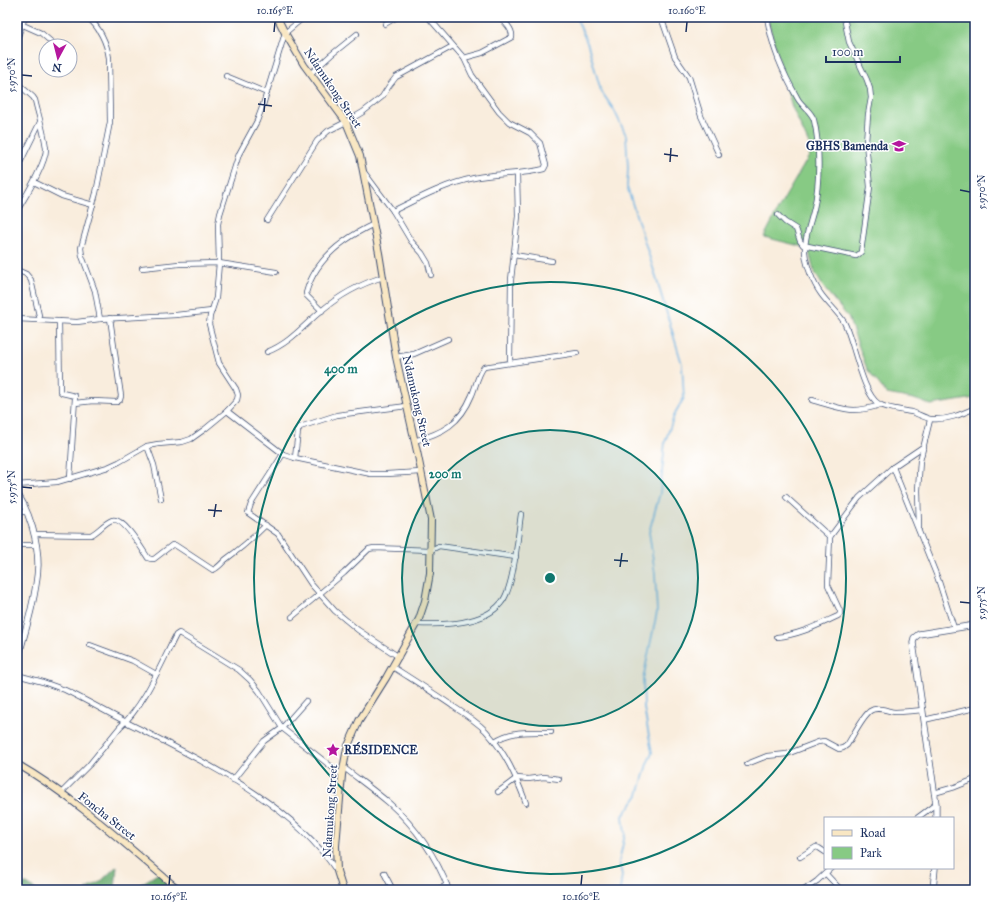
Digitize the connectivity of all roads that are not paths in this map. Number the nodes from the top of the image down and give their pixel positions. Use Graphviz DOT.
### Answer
graph roads {
  1 [pos="25,17"];
  2 [pos="87,17"];
  3 [pos="277,17"];
  4 [pos="304,17"];
  5 [pos="397,17"];
  6 [pos="428,17"];
  7 [pos="499,17"];
  8 [pos="660,17"];
  9 [pos="767,17"];
  10 [pos="844,17"];
  11 [pos="385,24"];
  12 [pos="23,25"];
  13 [pos="285,34"];
  14 [pos="357,34"];
  15 [pos="47,38"];
  16 [pos="17,39"];
  17 [pos="453,46"];
  18 [pos="464,58"];
  19 [pos="310,74"];
  20 [pos="226,76"];
  21 [pos="17,83"];
  22 [pos="267,93"];
  23 [pos="40,122"];
  24 [pos="346,122"];
  25 [pos="719,154"];
  26 [pos="17,169"];
  27 [pos="364,172"];
  28 [pos="517,174"];
  29 [pos="34,182"];
  30 [pos="93,205"];
  31 [pos="17,211"];
  32 [pos="393,211"];
  33 [pos="778,215"];
  34 [pos="267,220"];
  35 [pos="374,224"];
  36 [pos="805,245"];
  37 [pos="514,255"];
  38 [pos="552,261"];
  39 [pos="219,263"];
  40 [pos="142,268"];
  41 [pos="17,270"];
  42 [pos="276,272"];
  43 [pos="431,275"];
  44 [pos="383,277"];
  45 [pos="212,311"];
  46 [pos="322,311"];
  47 [pos="110,318"];
  48 [pos="17,319"];
  49 [pos="100,319"];
  50 [pos="40,320"];
  51 [pos="59,321"];
  52 [pos="448,338"];
  53 [pos="267,352"];
  54 [pos="577,353"];
  55 [pos="396,357"];
  56 [pos="510,362"];
  57 [pos="812,400"];
  58 [pos="75,403"];
  59 [pos="880,405"];
  60 [pos="407,406"];
  61 [pos="975,408"];
  62 [pos="227,411"];
  63 [pos="930,420"];
  64 [pos="414,441"];
  65 [pos="148,446"];
  66 [pos="924,446"];
  67 [pos="284,454"];
  68 [pos="295,458"];
  69 [pos="893,467"];
  70 [pos="422,472"];
  71 [pos="70,479"];
  72 [pos="17,485"];
  73 [pos="17,492"];
  74 [pos="786,497"];
  75 [pos="161,498"];
  76 [pos="17,512"];
  77 [pos="26,512"];
  78 [pos="521,514"];
  79 [pos="266,525"];
  80 [pos="919,532"];
  81 [pos="34,534"];
  82 [pos="830,537"];
  83 [pos="17,545"];
  84 [pos="36,545"];
  85 [pos="431,550"];
  86 [pos="516,558"];
  87 [pos="320,593"];
  88 [pos="292,617"];
  89 [pos="417,624"];
  90 [pos="975,625"];
  91 [pos="954,628"];
  92 [pos="777,637"];
  93 [pos="90,645"];
  94 [pos="399,656"];
  95 [pos="17,661"];
  96 [pos="392,667"];
  97 [pos="156,674"];
  98 [pos="17,676"];
  99 [pos="306,701"];
  100 [pos="975,708"];
  101 [pos="923,710"];
  102 [pos="924,720"];
  103 [pos="126,722"];
  104 [pos="282,728"];
  105 [pos="551,732"];
  106 [pos="495,741"];
  107 [pos="17,764"];
  108 [pos="746,764"];
  109 [pos="343,767"];
  110 [pos="342,775"];
  111 [pos="517,778"];
  112 [pos="559,779"];
  113 [pos="975,779"];
  114 [pos="233,780"];
  115 [pos="498,792"];
  116 [pos="60,793"];
  117 [pos="934,793"];
  118 [pos="526,803"];
  119 [pos="936,804"];
  120 [pos="917,817"];
  121 [pos="936,817"];
  122 [pos="824,851"];
  123 [pos="800,857"];
  124 [pos="830,869"];
  125 [pos="935,869"];
  126 [pos="337,871"];
  127 [pos="384,874"];
  128 [pos="826,874"];
  129 [pos="448,888"];
  130 [pos="179,890"];
  131 [pos="343,890"];
  132 [pos="393,890"];
  133 [pos="437,890"];
  134 [pos="804,890"];
  135 [pos="841,890"];
  136 [pos="933,890"];
  1 -- 12 [label="street"];
  2 -- 30 [label="street"];
  3 -- 13 [label="main road, Ndamukong Street"];
  4 -- 13 [label="street"];
  5 -- 11 [label="street"];
  6 -- 17 [label="street"];
  7 -- 18 [label="street"];
  8 -- 25 [label="street"];
  9 -- 36 [label="street"];
  10 -- 36 [label="street"];
  12 -- 15 [label="street"];
  12 -- 16 [label="street"];
  13 -- 19 [label="main road, Ndamukong Street"];
  13 -- 22 [label="street"];
  14 -- 19 [label="street"];
  17 -- 18 [label="street"];
  17 -- 24 [label="street"];
  18 -- 28 [label="street"];
  19 -- 24 [label="main road, Ndamukong Street"];
  20 -- 22 [label="street"];
  21 -- 23 [label="street"];
  22 -- 39 [label="street"];
  23 -- 26 [label="street"];
  23 -- 29 [label="street"];
  24 -- 27 [label="main road, Ndamukong Street"];
  24 -- 34 [label="street"];
  27 -- 32 [label="street"];
  27 -- 35 [label="main road, Ndamukong Street"];
  28 -- 32 [label="street"];
  28 -- 37 [label="street"];
  29 -- 30 [label="street"];
  29 -- 31 [label="street"];
  30 -- 49 [label="street"];
  32 -- 43 [label="street"];
  33 -- 36 [label="street"];
  35 -- 44 [label="main road, Ndamukong Street"];
  35 -- 46 [label="street"];
  36 -- 59 [label="street"];
  37 -- 38 [label="street"];
  37 -- 56 [label="street"];
  39 -- 40 [label="street"];
  39 -- 42 [label="street"];
  39 -- 45 [label="street"];
  41 -- 50 [label="street"];
  44 -- 46 [label="street"];
  44 -- 55 [label="main road, Ndamukong Street"];
  45 -- 47 [label="street"];
  45 -- 62 [label="street"];
  46 -- 53 [label="street"];
  47 -- 49 [label="street"];
  47 -- 58 [label="street"];
  48 -- 50 [label="street"];
  49 -- 51 [label="street"];
  50 -- 51 [label="street"];
  51 -- 58 [label="street"];
  52 -- 55 [label="street"];
  54 -- 56 [label="street"];
  55 -- 60 [label="main road, Ndamukong Street"];
  56 -- 64 [label="street"];
  57 -- 59 [label="street"];
  58 -- 71 [label="street"];
  59 -- 63 [label="street"];
  60 -- 64 [label="main road, Ndamukong Street"];
  60 -- 68 [label="street"];
  61 -- 63 [label="street"];
  62 -- 65 [label="street"];
  62 -- 67 [label="street"];
  63 -- 66 [label="street"];
  64 -- 70 [label="main road, Ndamukong Street"];
  65 -- 71 [label="street"];
  65 -- 75 [label="street"];
  66 -- 69 [label="street"];
  66 -- 80 [label="street"];
  67 -- 68 [label="street"];
  67 -- 79 [label="street"];
  68 -- 70 [label="street"];
  69 -- 80 [label="street"];
  69 -- 82 [label="street"];
  70 -- 85 [label="main road, Ndamukong Street"];
  71 -- 72 [label="street"];
  73 -- 77 [label="street"];
  74 -- 82 [label="street"];
  76 -- 77 [label="street"];
  77 -- 81 [label="street"];
  78 -- 86 [label="street"];
  79 -- 81 [label="street"];
  79 -- 87 [label="street"];
  80 -- 91 [label="street"];
  81 -- 84 [label="street"];
  82 -- 92 [label="street"];
  83 -- 84 [label="street"];
  84 -- 95 [label="street"];
  85 -- 86 [label="street"];
  85 -- 87 [label="street"];
  85 -- 89 [label="main road, Ndamukong Street"];
  86 -- 89 [label="street"];
  87 -- 88 [label="street"];
  87 -- 94 [label="street"];
  89 -- 94 [label="main road, Ndamukong Street"];
  90 -- 91 [label="street"];
  91 -- 101 [label="street"];
  93 -- 97 [label="street"];
  94 -- 96 [label="main road, Ndamukong Street"];
  96 -- 106 [label="street"];
  96 -- 109 [label="main road, Ndamukong Street"];
  97 -- 103 [label="street"];
  97 -- 104 [label="street"];
  98 -- 103 [label="street"];
  99 -- 104 [label="street"];
  100 -- 102 [label="street"];
  101 -- 102 [label="street"];
  101 -- 108 [label="street"];
  102 -- 117 [label="street"];
  103 -- 114 [label="street"];
  103 -- 116 [label="street"];
  104 -- 110 [label="street"];
  104 -- 114 [label="street"];
  105 -- 106 [label="street"];
  106 -- 111 [label="street"];
  107 -- 116 [label="main road, Foncha Street"];
  109 -- 110 [label="main road, Ndamukong Street"];
  109 -- 129 [label="street"];
  110 -- 126 [label="main road, Ndamukong Street"];
  111 -- 112 [label="street"];
  111 -- 115 [label="street"];
  111 -- 118 [label="street"];
  113 -- 117 [label="street"];
  114 -- 126 [label="street"];
  116 -- 130 [label="main road, Foncha Street"];
  117 -- 119 [label="street"];
  119 -- 120 [label="street"];
  119 -- 121 [label="street"];
  122 -- 123 [label="street"];
  124 -- 128 [label="street"];
  125 -- 136 [label="street"];
  126 -- 131 [label="main road, Ndamukong Street"];
  127 -- 132 [label="street"];
  128 -- 134 [label="street"];
  128 -- 135 [label="street"];
  129 -- 133 [label="street"];
}
